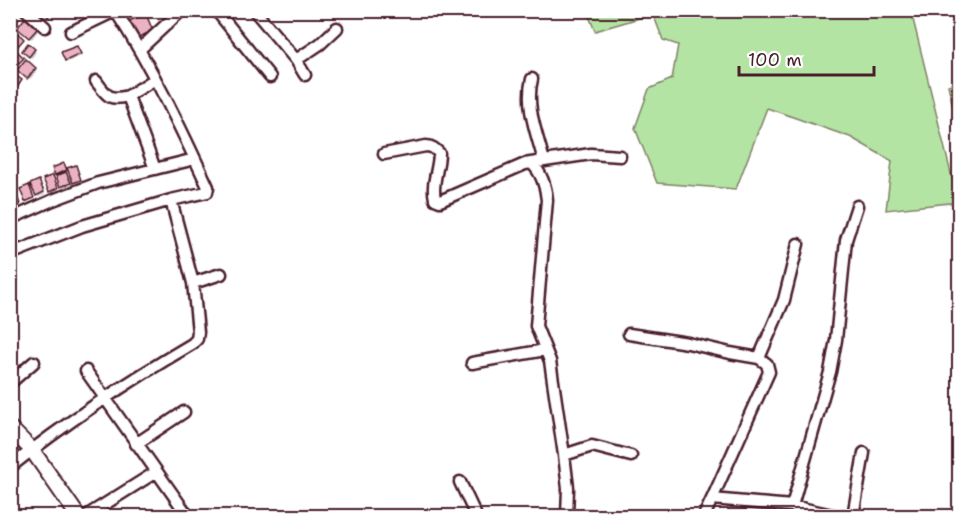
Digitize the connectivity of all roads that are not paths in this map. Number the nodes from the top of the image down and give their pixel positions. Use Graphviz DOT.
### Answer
graph roads {
  1 [pos="26,10"];
  2 [pos="182,10"];
  3 [pos="216,10"];
  4 [pos="254,10"];
  5 [pos="115,11"];
  6 [pos="45,27"];
  7 [pos="337,28"];
  8 [pos="71,32"];
  9 [pos="140,49"];
  10 [pos="296,60"];
  11 [pos="305,75"];
  12 [pos="270,76"];
  13 [pos="155,79"];
  14 [pos="532,79"];
  15 [pos="96,81"];
  16 [pos="128,96"];
  17 [pos="384,154"];
  18 [pos="620,156"];
  19 [pos="195,159"];
  20 [pos="544,160"];
  21 [pos="531,163"];
  22 [pos="155,169"];
  23 [pos="171,200"];
  24 [pos="857,206"];
  25 [pos="10,219"];
  26 [pos="798,244"];
  27 [pos="10,254"];
  28 [pos="221,274"];
  29 [pos="193,283"];
  30 [pos="629,334"];
  31 [pos="544,350"];
  32 [pos="759,358"];
  33 [pos="34,362"];
  34 [pos="472,363"];
  35 [pos="86,371"];
  36 [pos="10,383"];
  37 [pos="105,398"];
  38 [pos="184,412"];
  39 [pos="10,428"];
  40 [pos="136,444"];
  41 [pos="32,450"];
  42 [pos="864,453"];
  43 [pos="564,455"];
  44 [pos="631,456"];
  45 [pos="10,467"];
  46 [pos="156,471"];
  47 [pos="460,482"];
  48 [pos="712,499"];
  49 [pos="792,506"];
  50 [pos="78,516"];
  51 [pos="86,516"];
  52 [pos="188,516"];
  53 [pos="476,516"];
  54 [pos="567,516"];
  55 [pos="704,516"];
  56 [pos="837,516"];
  57 [pos="853,516"];
  1 -- 6 [label="street"];
  2 -- 9 [label="street"];
  3 -- 12 [label="street"];
  4 -- 10 [label="street"];
  5 -- 8 [label="street"];
  5 -- 9 [label="street"];
  7 -- 10 [label="street"];
  9 -- 13 [label="street"];
  10 -- 11 [label="street"];
  13 -- 16 [label="street"];
  13 -- 19 [label="street"];
  14 -- 20 [label="street"];
  15 -- 16 [label="street"];
  16 -- 22 [label="street"];
  17 -- 21 [label="street"];
  18 -- 20 [label="street"];
  19 -- 22 [label="street"];
  19 -- 23 [label="street"];
  20 -- 21 [label="street"];
  21 -- 31 [label="street"];
  22 -- 25 [label="street"];
  23 -- 27 [label="street"];
  23 -- 29 [label="street"];
  24 -- 49 [label="street"];
  26 -- 32 [label="street"];
  28 -- 29 [label="street"];
  29 -- 37 [label="street"];
  30 -- 32 [label="street"];
  31 -- 34 [label="street"];
  31 -- 43 [label="street"];
  32 -- 48 [label="street"];
  33 -- 36 [label="street"];
  35 -- 37 [label="street"];
  37 -- 40 [label="street"];
  37 -- 41 [label="street"];
  38 -- 40 [label="street"];
  39 -- 41 [label="street"];
  40 -- 46 [label="street"];
  41 -- 45 [label="street"];
  41 -- 50 [label="street"];
  42 -- 57 [label="street"];
  43 -- 44 [label="street"];
  43 -- 54 [label="street"];
  46 -- 51 [label="street"];
  46 -- 52 [label="street"];
  47 -- 53 [label="street"];
  48 -- 49 [label="street"];
  48 -- 55 [label="street"];
  49 -- 56 [label="street"];
}
